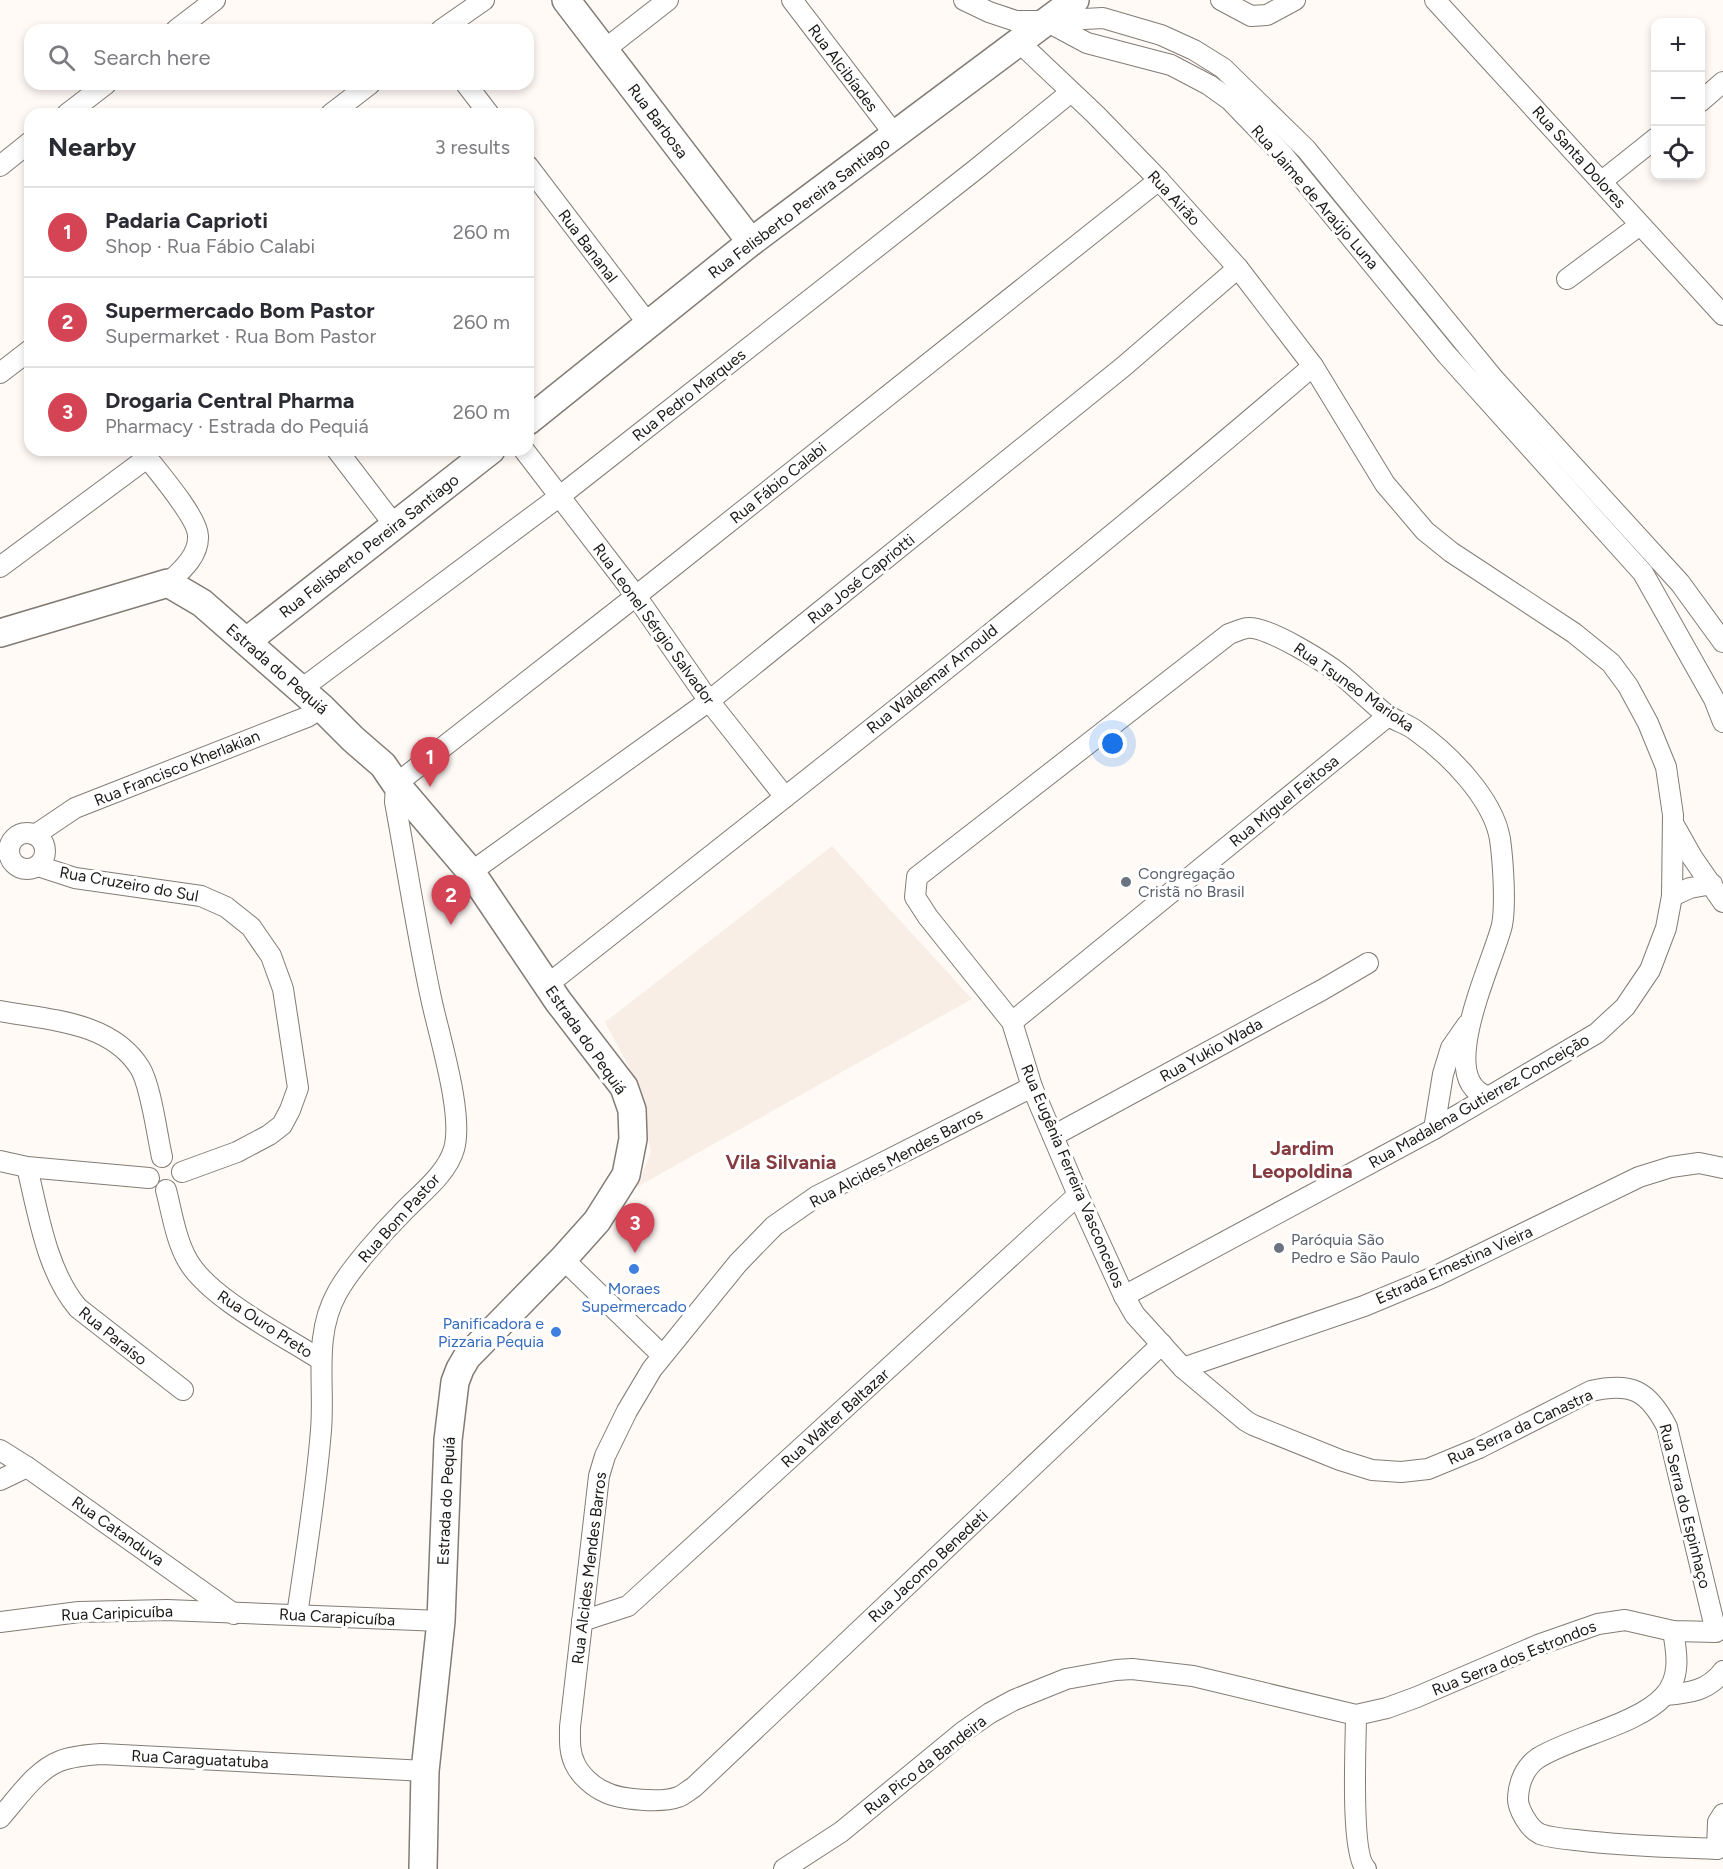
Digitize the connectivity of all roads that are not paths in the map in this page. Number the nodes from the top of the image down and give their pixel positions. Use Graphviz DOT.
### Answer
graph roads {
  1 [pos="215,0"];
  2 [pos="483,0"];
  3 [pos="566,0"];
  4 [pos="668,0"];
  5 [pos="792,0"];
  6 [pos="964,0"];
  7 [pos="1075,0"];
  8 [pos="1221,0"];
  9 [pos="1295,0"];
  10 [pos="1435,0"];
  11 [pos="1046,21"];
  12 [pos="184,24"];
  13 [pos="449,24"];
  14 [pos="1020,43"];
  15 [pos="604,50"];
  16 [pos="1723,82"];
  17 [pos="98,90"];
  18 [pos="362,90"];
  19 [pos="471,90"];
  20 [pos="1071,92"];
  21 [pos="1705,98"];
  22 [pos="75,108"];
  23 [pos="339,108"];
  24 [pos="484,108"];
  25 [pos="895,135"];
  26 [pos="1651,142"];
  27 [pos="24,147"];
  28 [pos="0,165"];
  29 [pos="534,174"];
  30 [pos="1159,180"];
  31 [pos="1602,181"];
  32 [pos="1640,225"];
  33 [pos="751,242"];
  34 [pos="1238,268"];
  35 [pos="1568,279"];
  36 [pos="1723,315"];
  37 [pos="649,325"];
  38 [pos="24,354"];
  39 [pos="1313,366"];
  40 [pos="0,372"];
  41 [pos="534,416"];
  42 [pos="141,456"];
  43 [pos="145,456"];
  44 [pos="342,456"];
  45 [pos="483,456"];
  46 [pos="529,456"];
  47 [pos="560,496"];
  48 [pos="395,526"];
  49 [pos="0,567"];
  50 [pos="168,583"];
  51 [pos="636,596"];
  52 [pos="0,633"];
  53 [pos="1680,637"];
  54 [pos="247,641"];
  55 [pos="1723,642"];
  56 [pos="1723,686"];
  57 [pos="300,690"];
  58 [pos="710,701"];
  59 [pos="322,708"];
  60 [pos="1388,716"];
  61 [pos="1723,722"];
  62 [pos="396,784"];
  63 [pos="784,797"];
  64 [pos="1674,825"];
  65 [pos="35,835"];
  66 [pos="4,851"];
  67 [pos="38,866"];
  68 [pos="471,872"];
  69 [pos="1712,884"];
  70 [pos="1672,896"];
  71 [pos="1723,902"];
  72 [pos="928,917"];
  73 [pos="1368,963"];
  74 [pos="547,985"];
  75 [pos="0,1011"];
  76 [pos="1470,1020"];
  77 [pos="1012,1022"];
  78 [pos="1032,1087"];
  79 [pos="1487,1096"];
  80 [pos="1434,1129"];
  81 [pos="1053,1136"];
  82 [pos="162,1157"];
  83 [pos="0,1161"];
  84 [pos="27,1167"];
  85 [pos="1723,1168"];
  86 [pos="182,1172"];
  87 [pos="149,1178"];
  88 [pos="166,1190"];
  89 [pos="1078,1195"];
  90 [pos="563,1259"];
  91 [pos="1124,1296"];
  92 [pos="1162,1344"];
  93 [pos="662,1355"];
  94 [pos="321,1360"];
  95 [pos="1183,1368"];
  96 [pos="1630,1388"];
  97 [pos="183,1390"];
  98 [pos="0,1450"];
  99 [pos="27,1467"];
  100 [pos="0,1480"];
  101 [pos="234,1614"];
  102 [pos="297,1615"];
  103 [pos="441,1621"];
  104 [pos="582,1621"];
  105 [pos="0,1622"];
  106 [pos="1673,1631"];
  107 [pos="1720,1636"];
  108 [pos="1723,1671"];
  109 [pos="1665,1695"];
  110 [pos="1356,1715"];
  111 [pos="425,1771"];
  112 [pos="694,1787"];
  113 [pos="1723,1814"];
  114 [pos="0,1818"];
  115 [pos="1720,1851"];
  116 [pos="423,1869"];
  117 [pos="784,1869"];
  118 [pos="1366,1869"];
  1 -- 12 [label="street"];
  2 -- 13 [label="street"];
  3 -- 15 [label="main road, Rua Barbosa"];
  4 -- 15 [label="street"];
  5 -- 25 [label="street, Rua Alcibíades"];
  6 -- 11 [label="street"];
  7 -- 11 [label="main road, Rua Felisberto Pereira Santiago"];
  8 -- 9 [label="street"];
  10 -- 31 [label="street, Rua Santa Dolores"];
  11 -- 14 [label="main road, Rua Felisberto Pereira Santiago"];
  11 -- 53 [label="street, Rua Jaime de Araújo Luna"];
  11 -- 55 [label="street, Rua Jaime de Araújo Luna"];
  14 -- 20 [label="street, Rua Airão"];
  14 -- 25 [label="main road, Rua Felisberto Pereira Santiago"];
  15 -- 33 [label="main road, Rua Barbosa"];
  16 -- 21 [label="street"];
  17 -- 22 [label="street"];
  18 -- 23 [label="street"];
  19 -- 24 [label="street"];
  20 -- 30 [label="street, Rua Airão"];
  20 -- 47 [label="street, Rua Pedro Marques"];
  25 -- 33 [label="main road, Rua Felisberto Pereira Santiago"];
  26 -- 31 [label="street"];
  27 -- 28 [label="street"];
  29 -- 37 [label="street, Rua Bananal"];
  30 -- 34 [label="street, Rua Airão"];
  30 -- 51 [label="street, Rua Fábio Calabi"];
  31 -- 32 [label="street, Rua Santa Dolores"];
  32 -- 35 [label="street"];
  32 -- 36 [label="street, Rua Santa Dolores"];
  33 -- 37 [label="main road, Rua Felisberto Pereira Santiago"];
  34 -- 39 [label="street, Rua Airão"];
  34 -- 58 [label="street, Rua José Capriotti"];
  37 -- 41 [label="main road, Rua Felisberto Pereira Santiago"];
  38 -- 40 [label="street"];
  39 -- 63 [label="street, Rua Waldemar Arnould"];
  39 -- 64 [label="street, Rua Airão"];
  42 -- 49 [label="street"];
  43 -- 50 [label="street"];
  44 -- 48 [label="street"];
  45 -- 48 [label="main road, Rua Felisberto Pereira Santiago"];
  46 -- 47 [label="street, Rua Leonel Sérgio Salvador"];
  47 -- 51 [label="street, Rua Leonel Sérgio Salvador"];
  47 -- 57 [label="street, Rua Pedro Marques"];
  48 -- 54 [label="main road, Rua Felisberto Pereira Santiago"];
  50 -- 52 [label="main road"];
  50 -- 54 [label="main road, Estrada do Pequiá"];
  51 -- 58 [label="street, Rua Leonel Sérgio Salvador"];
  51 -- 62 [label="street, Rua Fábio Calabi"];
  53 -- 56 [label="street"];
  53 -- 61 [label="street, Rua Jaime de Araújo Luna"];
  54 -- 57 [label="main road, Estrada do Pequiá"];
  57 -- 59 [label="main road, Estrada do Pequiá"];
  58 -- 63 [label="street, Rua Leonel Sérgio Salvador"];
  58 -- 68 [label="street, Rua José Capriotti"];
  59 -- 62 [label="main road, Estrada do Pequiá"];
  59 -- 65 [label="street, Rua Francisco Kherlakian"];
  60 -- 72 [label="street, Rua Tsuneo Marioka"];
  60 -- 76 [label="street, Rua Tsuneo Marioka"];
  60 -- 77 [label="street, Rua Miguel Feitosa"];
  62 -- 68 [label="main road, Estrada do Pequiá"];
  62 -- 94 [label="street, Rua Bom Pastor"];
  63 -- 74 [label="street, Rua Waldemar Arnould"];
  64 -- 69 [label="street"];
  64 -- 70 [label="street, Rua Madalena Gutierrez Conceição"];
  65 -- 66 [label="street"];
  65 -- 67 [label="street"];
  66 -- 67 [label="street"];
  67 -- 86 [label="street, Rua Cruzeiro do Sul"];
  68 -- 74 [label="main road, Estrada do Pequiá"];
  69 -- 70 [label="street"];
  69 -- 71 [label="street"];
  70 -- 79 [label="street, Rua Madalena Gutierrez Conceição"];
  72 -- 77 [label="street, Rua Eugênia Ferreira Vasconcelos"];
  73 -- 81 [label="street, Rua Yukio Wada"];
  74 -- 90 [label="main road, Estrada do Pequiá"];
  75 -- 82 [label="street"];
  76 -- 79 [label="street, Rua Tsuneo Marioka"];
  76 -- 80 [label="street, Rua Tsuneo Marioka"];
  77 -- 78 [label="street, Rua Eugênia Ferreira Vasconcelos"];
  78 -- 81 [label="street, Rua Eugênia Ferreira Vasconcelos"];
  78 -- 93 [label="street, Rua Alcides Mendes Barros"];
  79 -- 80 [label="street, Rua Madalena Gutierrez Conceição"];
  80 -- 91 [label="street, Rua Madalena Gutierrez Conceição"];
  81 -- 89 [label="street, Rua Eugênia Ferreira Vasconcelos"];
  82 -- 86 [label="street"];
  82 -- 87 [label="street"];
  83 -- 84 [label="street"];
  84 -- 87 [label="street"];
  84 -- 97 [label="street, Rua Paraíso"];
  85 -- 95 [label="street, Estrada Ernestina Vieira"];
  86 -- 88 [label="street"];
  87 -- 88 [label="street"];
  88 -- 94 [label="street, Rua Ouro Preto"];
  89 -- 91 [label="street, Rua Eugênia Ferreira Vasconcelos"];
  89 -- 104 [label="street, Rua Walter Baltazar"];
  90 -- 93 [label="street"];
  90 -- 103 [label="main road, Estrada do Pequiá"];
  91 -- 92 [label="street, Rua Eugênia Ferreira Vasconcelos"];
  92 -- 95 [label="street, Rua Serra da Canastra"];
  92 -- 112 [label="street, Rua Jacomo Benedeti"];
  93 -- 104 [label="street, Rua Alcides Mendes Barros"];
  94 -- 102 [label="street, Rua Bom Pastor"];
  95 -- 96 [label="street, Rua Serra da Canastra"];
  96 -- 107 [label="street, Rua Serra do Espinhaço"];
  98 -- 99 [label="street, Rua Catanduva"];
  99 -- 100 [label="street"];
  99 -- 101 [label="street, Rua Catanduva"];
  101 -- 102 [label="street, Rua Carapicuíba"];
  101 -- 105 [label="street, Rua Caripicuíba"];
  102 -- 103 [label="street, Rua Carapicuíba"];
  103 -- 111 [label="main road, Estrada do Pequiá"];
  104 -- 112 [label="street, Rua Alcides Mendes Barros"];
  106 -- 107 [label="street, Rua Serra do Espinhaço"];
  106 -- 109 [label="street"];
  106 -- 110 [label="street, Rua Serra dos Estrondos"];
  108 -- 109 [label="street"];
  109 -- 115 [label="street"];
  110 -- 117 [label="street, Rua Pico da Bandeira"];
  110 -- 118 [label="street"];
  111 -- 114 [label="street, Rua Caraguatatuba"];
  111 -- 116 [label="main road, Estrada do Pequiá"];
  113 -- 115 [label="street"];
}
